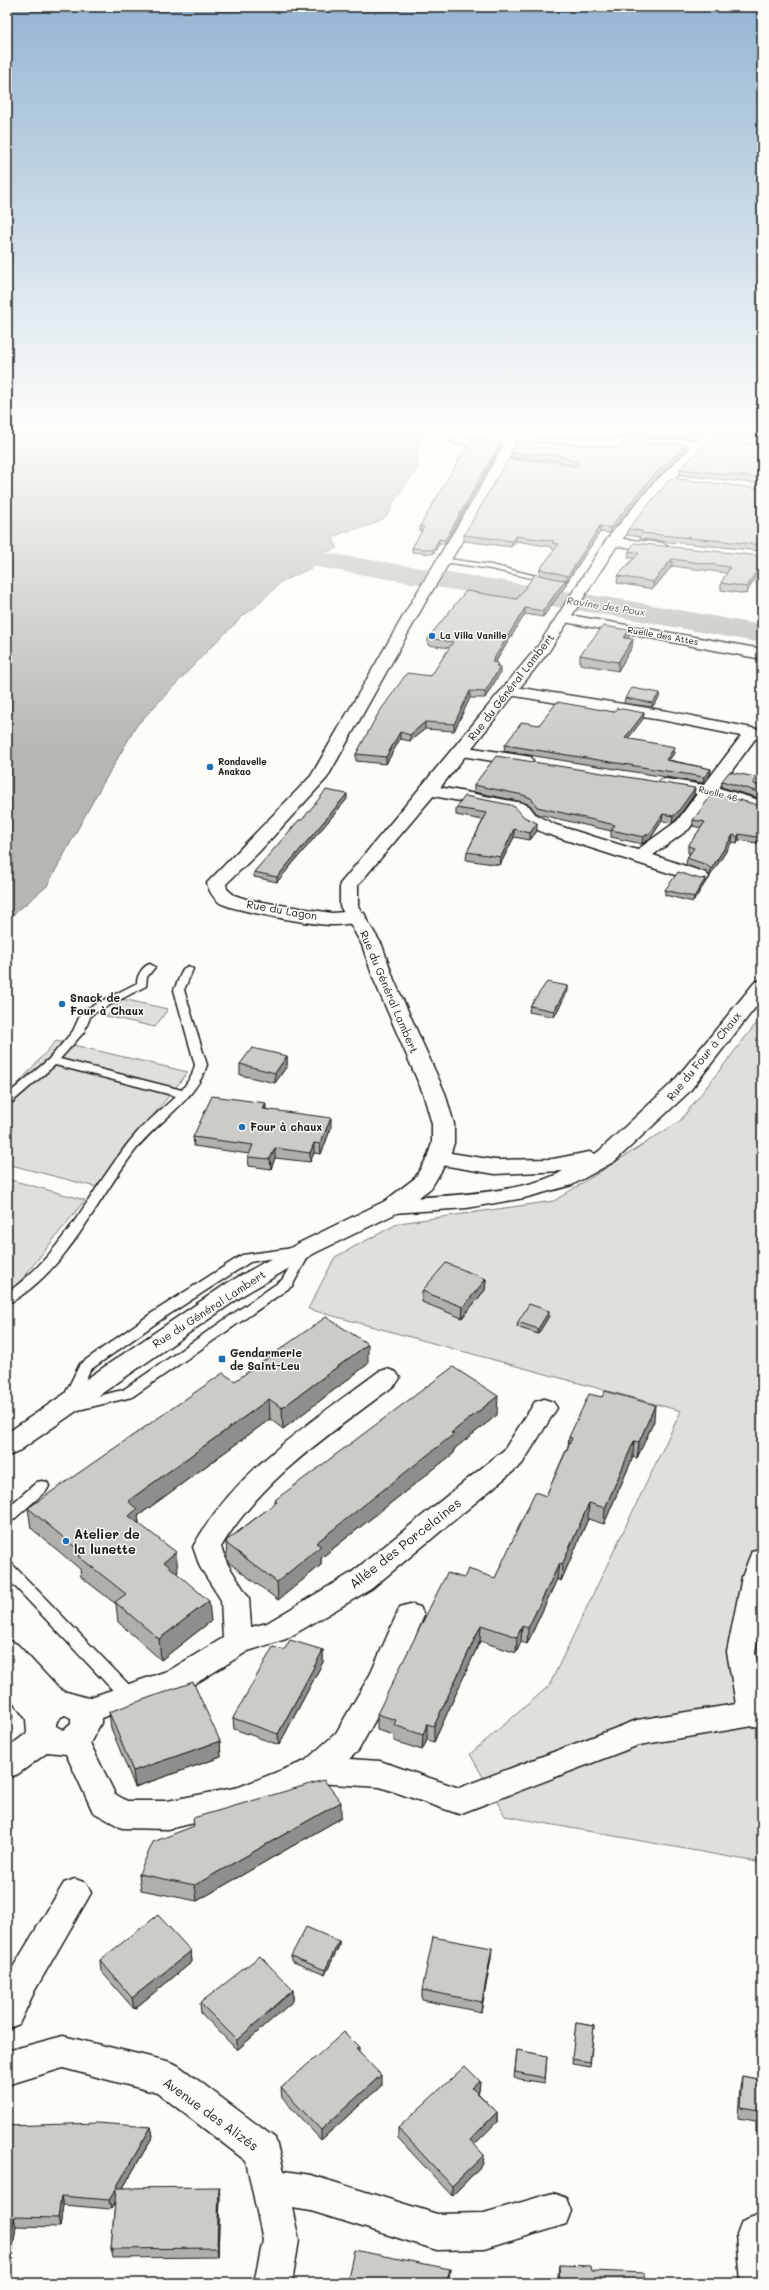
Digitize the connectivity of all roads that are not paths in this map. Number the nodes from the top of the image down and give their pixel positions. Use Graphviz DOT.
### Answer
graph roads {
  1 [pos="458,538"];
  2 [pos="616,538"];
  3 [pos="612,542"];
  4 [pos="677,548"];
  5 [pos="443,562"];
  6 [pos="556,582"];
  7 [pos="568,612"];
  8 [pos="762,654"];
  9 [pos="509,691"];
  10 [pos="756,734"];
  11 [pos="461,751"];
  12 [pos="539,763"];
  13 [pos="647,781"];
  14 [pos="429,790"];
  15 [pos="710,791"];
  16 [pos="762,806"];
  17 [pos="639,857"];
  18 [pos="700,877"];
  19 [pos="357,917"];
  20 [pos="150,967"];
  21 [pos="188,969"];
  22 [pos="762,986"];
  23 [pos="53,1061"];
  24 [pos="183,1094"];
  25 [pos="7,1101"];
  26 [pos="607,1156"];
  27 [pos="438,1158"];
  28 [pos="393,1206"];
  29 [pos="7,1299"];
  30 [pos="387,1378"];
  31 [pos="544,1408"];
  32 [pos="7,1446"];
  33 [pos="42,1486"];
  34 [pos="7,1517"];
  35 [pos="762,1559"];
  36 [pos="7,1568"];
  37 [pos="410,1615"];
  38 [pos="238,1642"];
  39 [pos="7,1652"];
  40 [pos="7,1672"];
  41 [pos="129,1696"];
  42 [pos="758,1714"];
  43 [pos="60,1722"];
  44 [pos="7,1765"];
  45 [pos="316,1770"];
  46 [pos="75,1893"];
  47 [pos="7,2013"];
  48 [pos="7,2068"];
  49 [pos="270,2186"];
  50 [pos="553,2211"];
  51 [pos="755,2234"];
  52 [pos="273,2283"];
  53 [pos="760,2283"];
  1 -- 5 [label="street"];
  2 -- 3 [label="street, Rue du Général Lambert"];
  3 -- 4 [label="street"];
  3 -- 7 [label="street, Rue du Général Lambert"];
  5 -- 6 [label="lane"];
  5 -- 19 [label="street, Rue du Lagon"];
  7 -- 8 [label="street, Ruelle des Attes"];
  7 -- 9 [label="street, Rue du Général Lambert"];
  9 -- 10 [label="street"];
  9 -- 11 [label="street, Rue du Général Lambert"];
  10 -- 15 [label="street"];
  11 -- 12 [label="street"];
  11 -- 14 [label="street, Rue du Général Lambert"];
  13 -- 15 [label="street, Ruelle 46"];
  14 -- 17 [label="street"];
  14 -- 19 [label="street, Rue du Général Lambert"];
  15 -- 16 [label="street, Ruelle 46"];
  15 -- 17 [label="street"];
  17 -- 18 [label="street"];
  19 -- 27 [label="street, Rue du Général Lambert"];
  20 -- 23 [label="lane"];
  21 -- 24 [label="lane"];
  22 -- 26 [label="street, Rue du Four à Chaux"];
  23 -- 24 [label="lane"];
  23 -- 25 [label="lane"];
  24 -- 29 [label="lane"];
  26 -- 27 [label="street"];
  26 -- 28 [label="street, Rue du Four à Chaux"];
  27 -- 28 [label="street, Rue du Général Lambert"];
  28 -- 32 [label="street, Rue du Général Lambert"];
  30 -- 38 [label="street"];
  31 -- 38 [label="street, Allée des Porcelaines"];
  33 -- 34 [label="lane"];
  35 -- 42 [label="street"];
  36 -- 41 [label="lane"];
  37 -- 45 [label="street"];
  38 -- 41 [label="street, Allée des Porcelaines"];
  39 -- 43 [label="street"];
  40 -- 43 [label="street"];
  41 -- 43 [label="street, Allée des Porcelaines"];
  42 -- 45 [label="street"];
  43 -- 44 [label="street, Allée des Porcelaines"];
  43 -- 45 [label="street"];
  46 -- 47 [label="street"];
  48 -- 49 [label="street, Avenue des Alizés"];
  49 -- 50 [label="street"];
  49 -- 52 [label="street, Avenue des Alizés"];
  51 -- 53 [label="street"];
}
